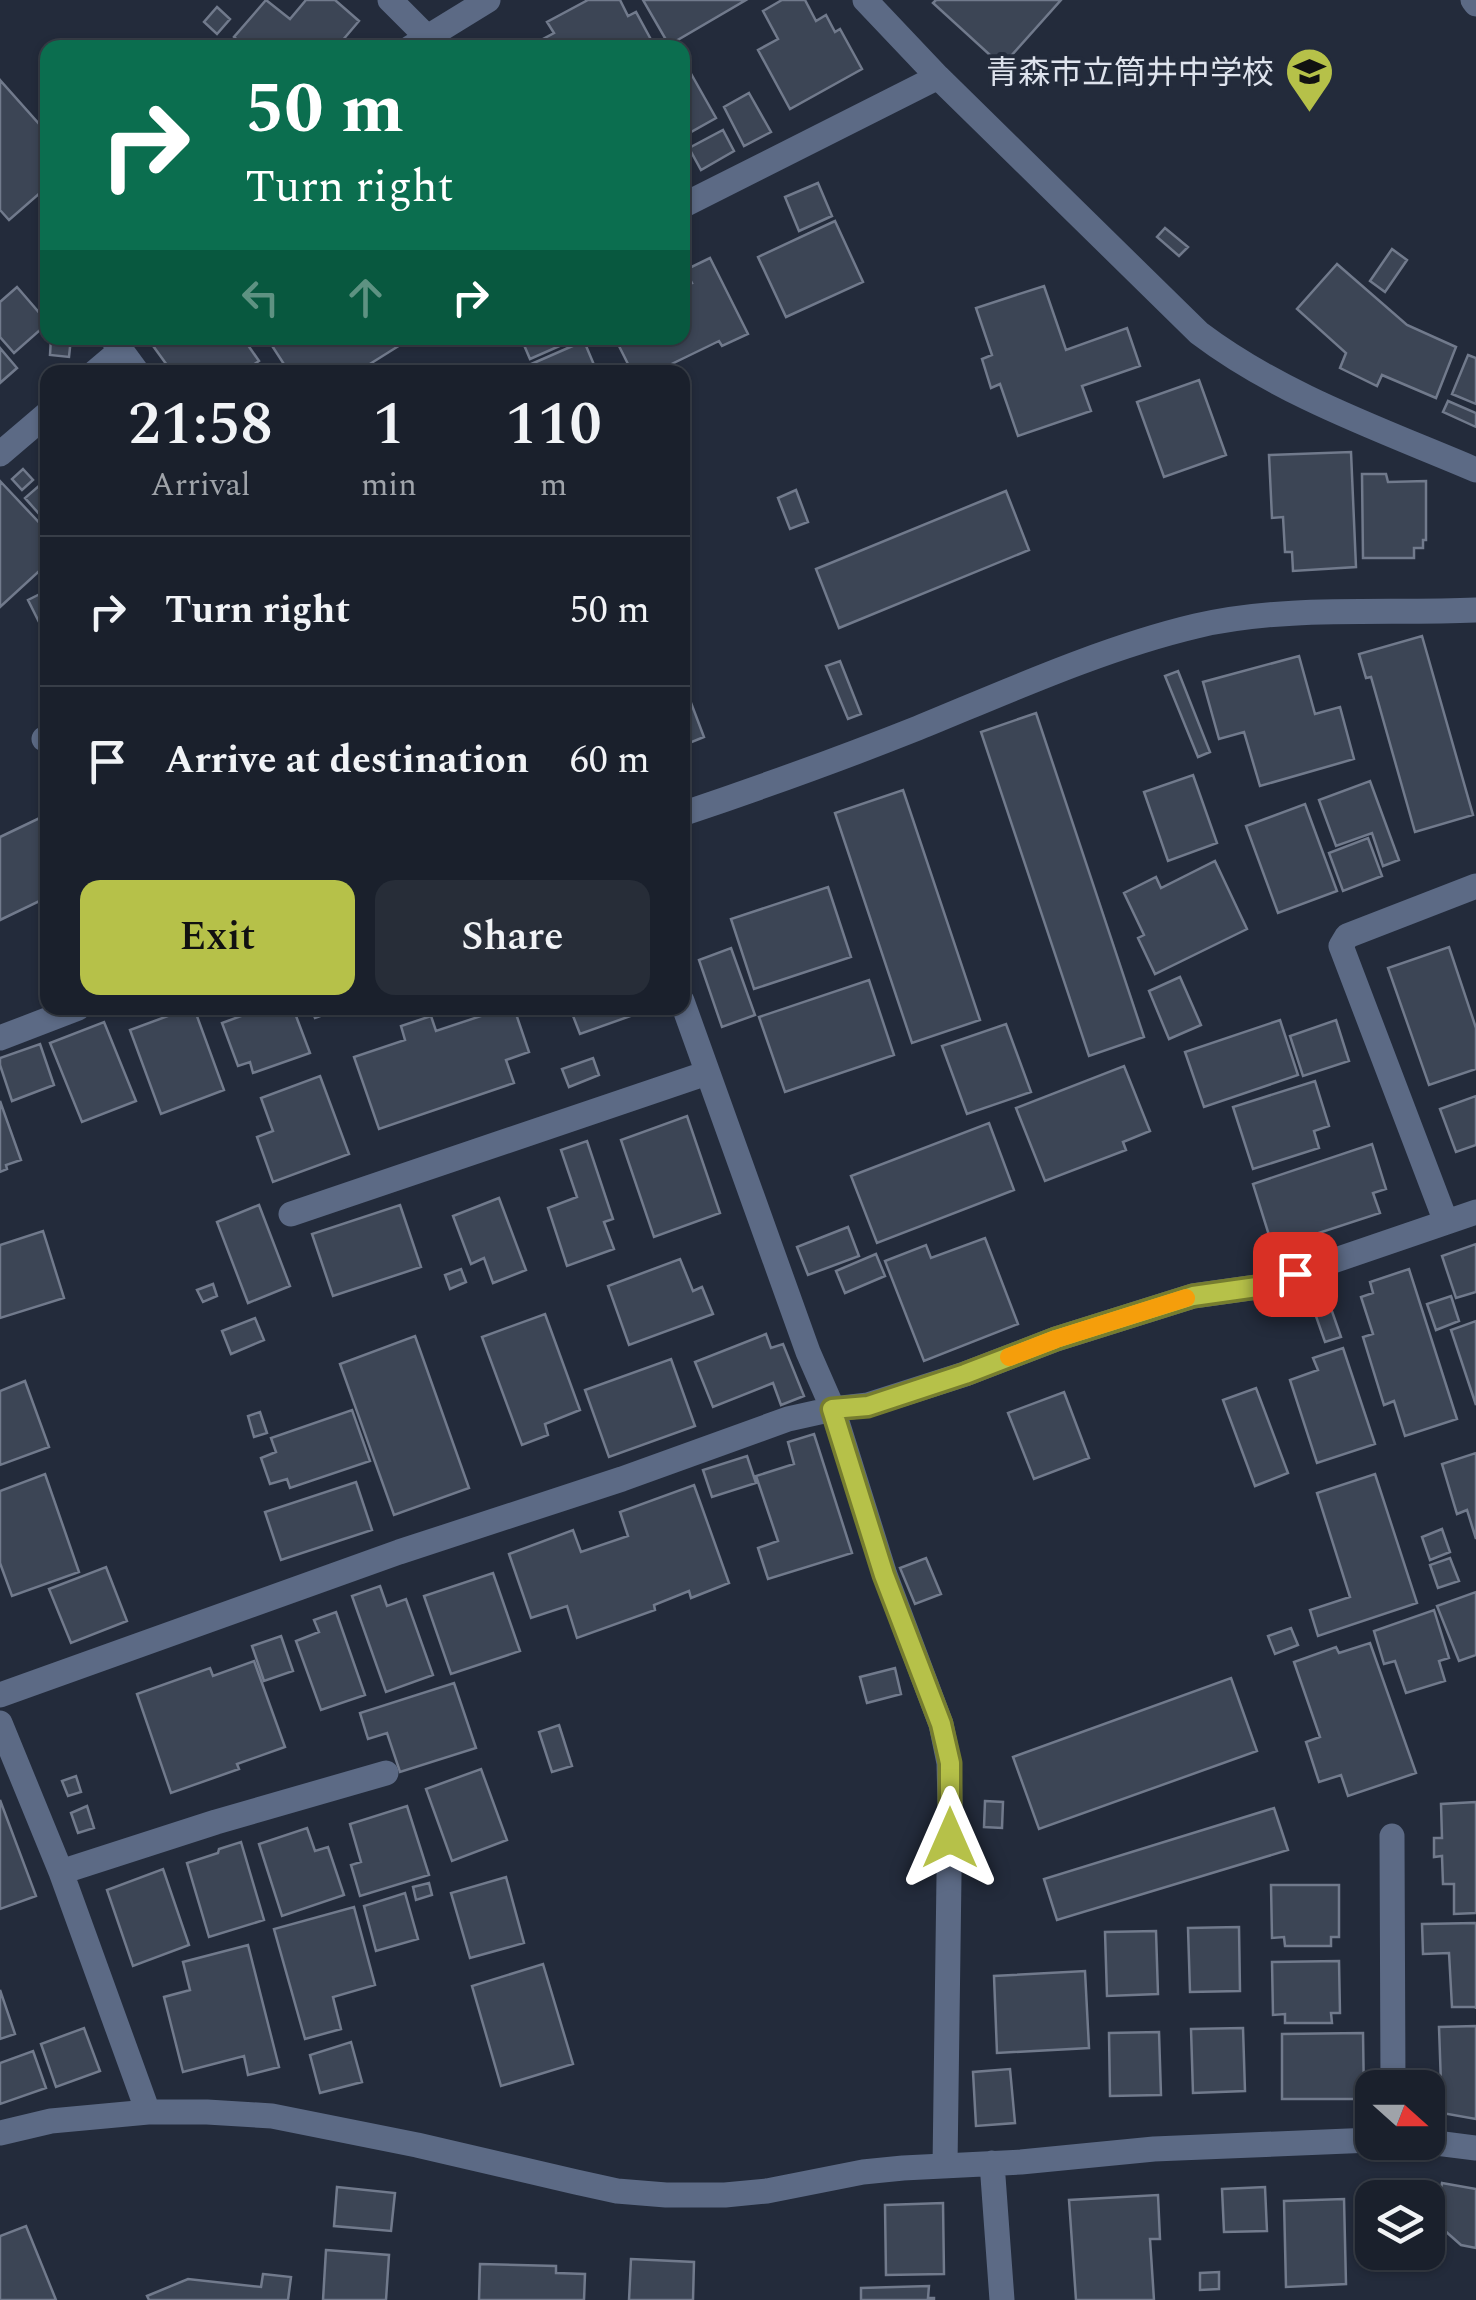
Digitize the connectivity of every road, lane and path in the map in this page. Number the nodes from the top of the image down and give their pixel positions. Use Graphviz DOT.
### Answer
graph roads {
  1 [pos="390,0"];
  2 [pos="488,0"];
  3 [pos="865,0"];
  4 [pos="417,40"];
  5 [pos="421,40"];
  6 [pos="938,76"];
  7 [pos="690,202"];
  8 [pos="116,345"];
  9 [pos="100,365"];
  10 [pos="40,420"];
  11 [pos="0,454"];
  12 [pos="1476,470"];
  13 [pos="1476,610"];
  14 [pos="690,811"];
  15 [pos="1476,886"];
  16 [pos="60,1015"];
  17 [pos="687,1015"];
  18 [pos="0,1038"];
  19 [pos="707,1073"];
  20 [pos="1476,1212"];
  21 [pos="291,1214"];
  22 [pos="1446,1222"];
  23 [pos="832,1409"];
  24 [pos="0,1695"];
  25 [pos="1,1727"];
  26 [pos="386,1773"];
  27 [pos="1392,1836"];
  28 [pos="61,1872"];
  29 [pos="1393,2070"];
  30 [pos="148,2112"];
  31 [pos="0,2133"];
  32 [pos="1355,2141"];
  33 [pos="1445,2144"];
  34 [pos="1476,2148"];
  35 [pos="992,2163"];
  36 [pos="945,2166"];
  37 [pos="1002,2300"];
  1 -- 4 [label="street"];
  2 -- 5 [label="street"];
  3 -- 6 [label="street"];
  6 -- 7 [label="street"];
  6 -- 12 [label="street"];
  8 -- 9 [label="street"];
  10 -- 11 [label="street"];
  13 -- 14 [label="street"];
  15 -- 22 [label="street"];
  16 -- 18 [label="street"];
  17 -- 19 [label="street"];
  19 -- 21 [label="street"];
  19 -- 23 [label="street"];
  20 -- 22 [label="street"];
  22 -- 23 [label="street"];
  23 -- 24 [label="street"];
  23 -- 36 [label="street"];
  25 -- 28 [label="street"];
  26 -- 28 [label="street"];
  27 -- 29 [label="street"];
  28 -- 30 [label="street"];
  30 -- 31 [label="street"];
  30 -- 36 [label="street"];
  32 -- 35 [label="street"];
  33 -- 34 [label="street"];
  35 -- 36 [label="street"];
  35 -- 37 [label="street"];
}
